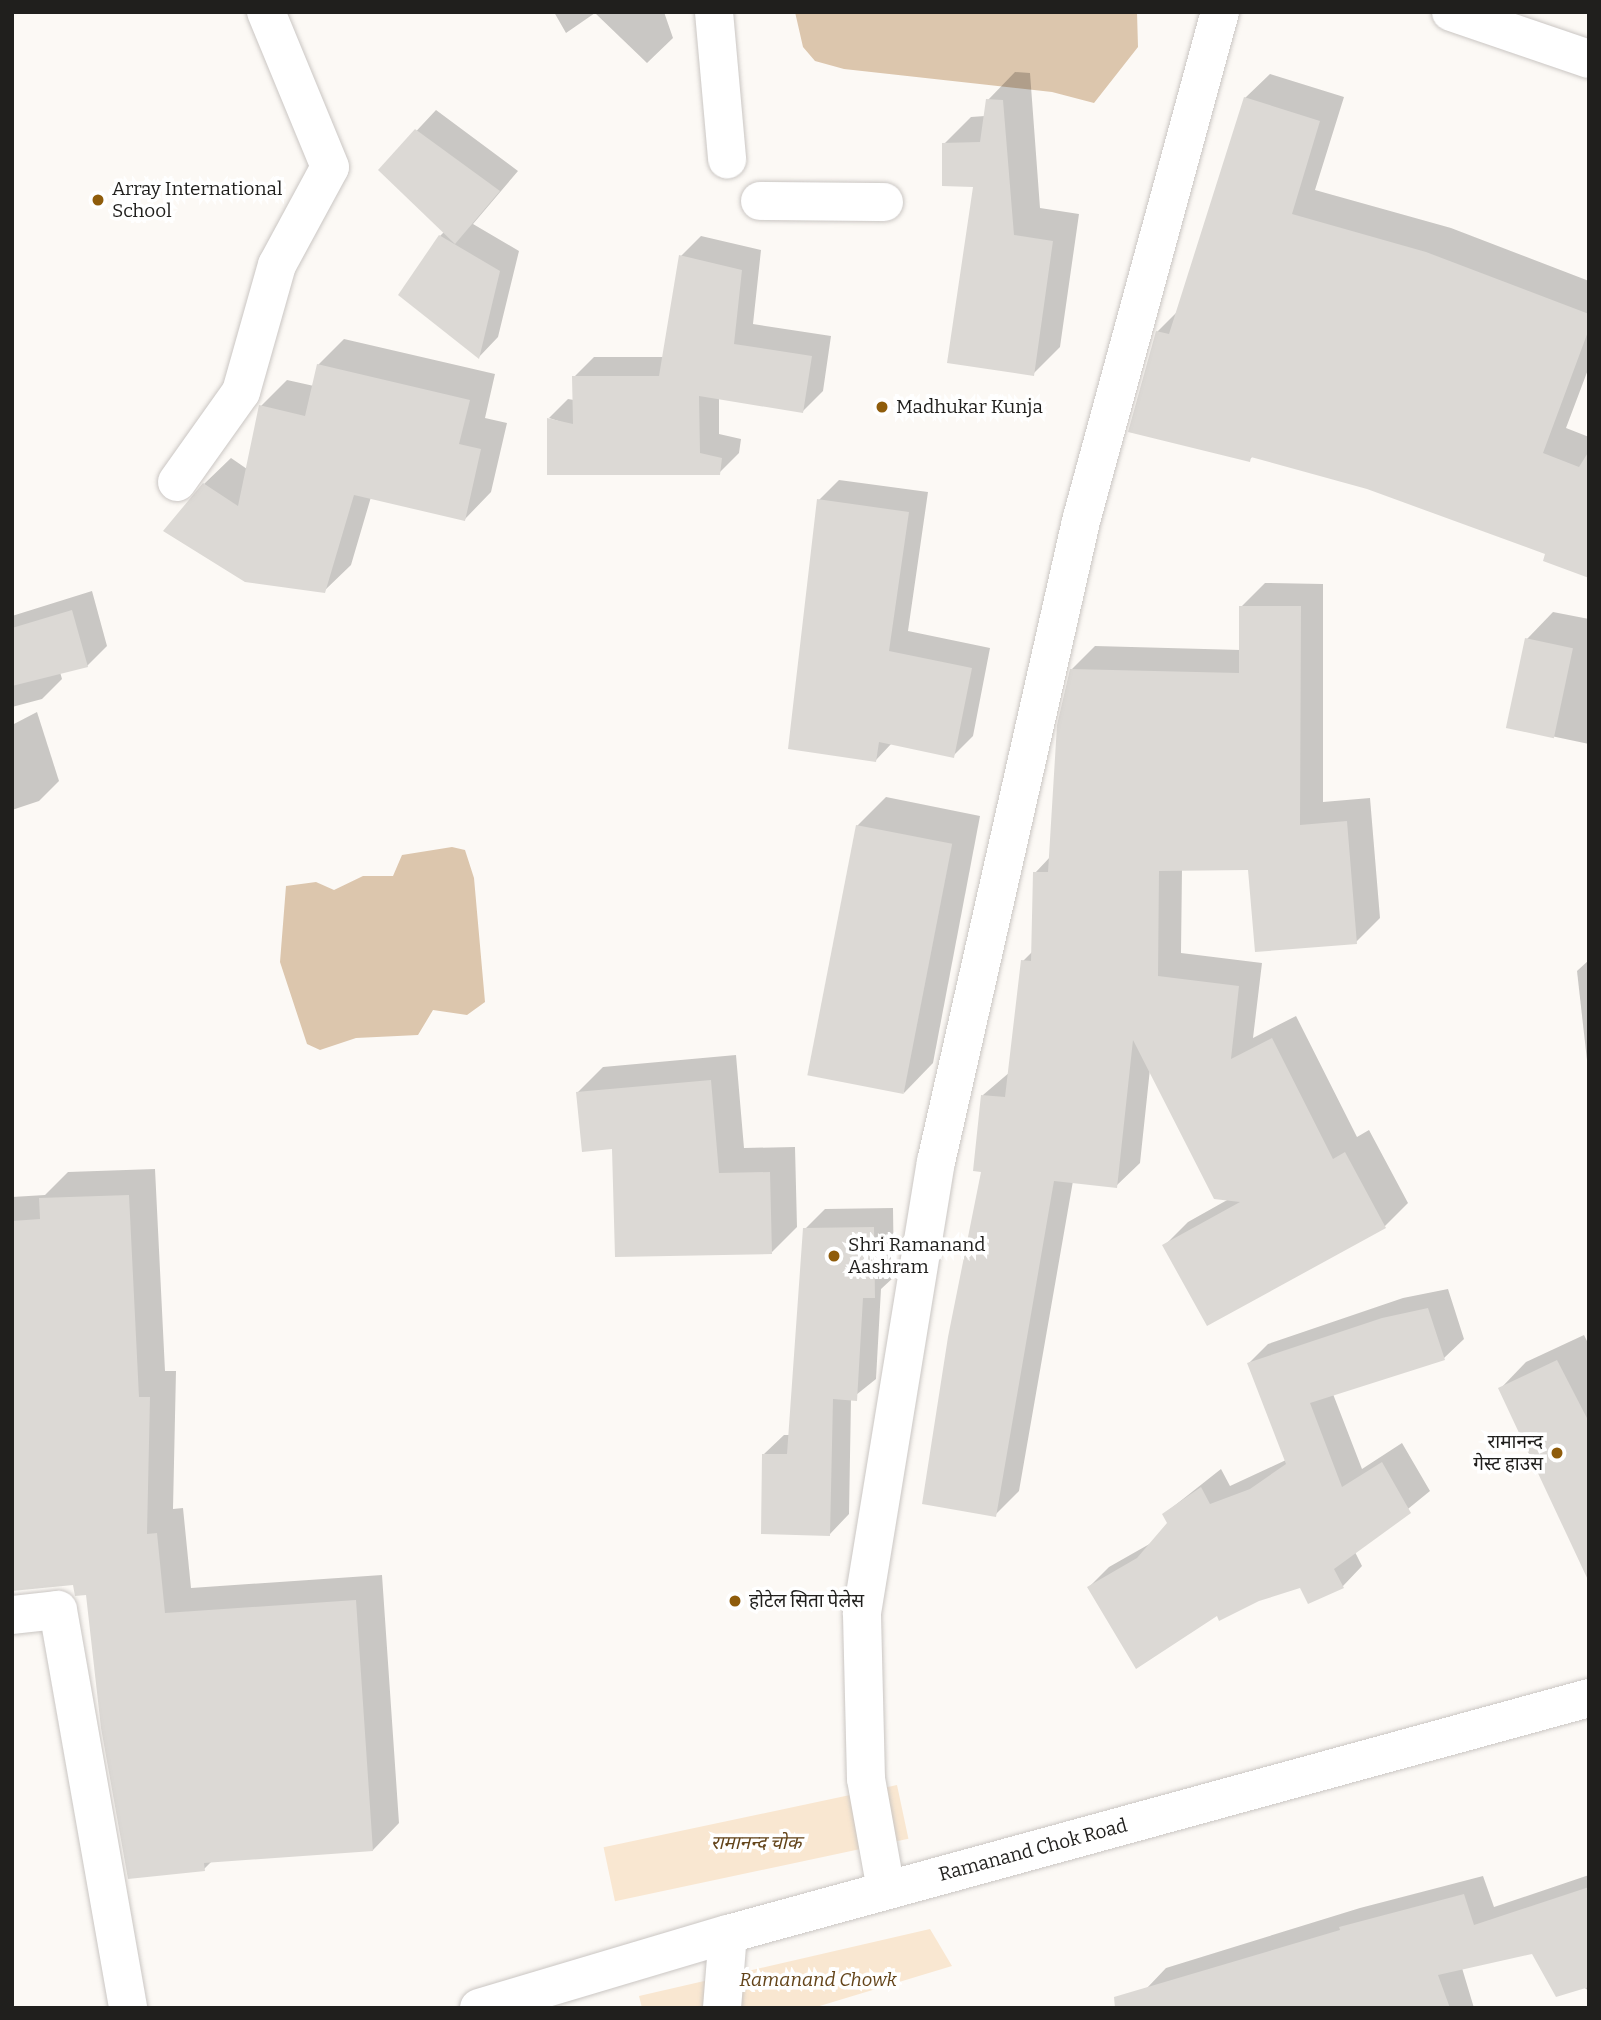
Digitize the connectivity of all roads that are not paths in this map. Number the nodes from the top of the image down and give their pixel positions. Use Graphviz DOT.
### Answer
graph roads {
  1 [pos="266,12"];
  2 [pos="714,12"];
  3 [pos="1220,12"];
  4 [pos="1451,12"];
  5 [pos="1589,59"];
  6 [pos="727,159"];
  7 [pos="760,201"];
  8 [pos="884,202"];
  9 [pos="177,482"];
  10 [pos="12,1615"];
  11 [pos="1589,1698"];
  12 [pos="886,1890"];
  13 [pos="728,1934"];
  14 [pos="128,2008"];
  15 [pos="479,2008"];
  16 [pos="722,2008"];
  1 -- 9 [label="main road"];
  2 -- 6 [label="main road"];
  3 -- 12 [label="main road"];
  4 -- 5 [label="main road"];
  7 -- 8 [label="main road"];
  10 -- 14 [label="main road"];
  11 -- 12 [label="main road, Ramanand Chok Road"];
  12 -- 13 [label="main road, Ramanand Chok Road"];
  13 -- 15 [label="main road, Ramanand Chok Road"];
  13 -- 16 [label="main road"];
}
